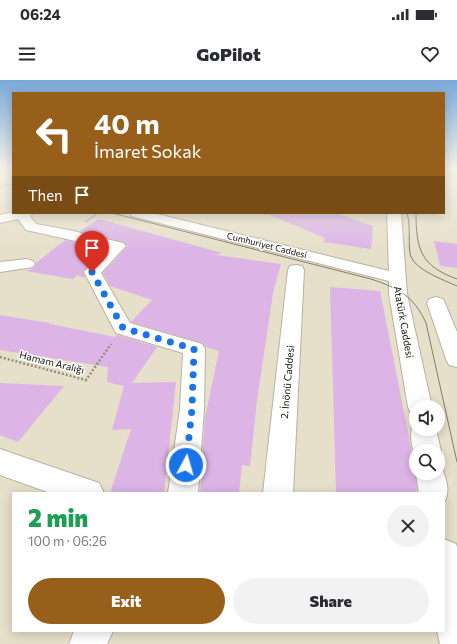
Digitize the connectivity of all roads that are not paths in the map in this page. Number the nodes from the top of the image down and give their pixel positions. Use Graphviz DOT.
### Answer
graph roads {
  1 [pos="12,210"];
  2 [pos="19,214"];
  3 [pos="141,214"];
  4 [pos="394,214"];
  5 [pos="0,219"];
  6 [pos="27,264"];
  7 [pos="0,267"];
  8 [pos="296,270"];
  9 [pos="397,278"];
  10 [pos="436,303"];
  11 [pos="457,359"];
  12 [pos="419,400"];
  13 [pos="0,462"];
  14 [pos="431,480"];
  15 [pos="86,492"];
  16 [pos="183,492"];
  17 [pos="278,492"];
  18 [pos="434,492"];
  19 [pos="445,570"];
  20 [pos="94,632"];
  21 [pos="457,640"];
  22 [pos="88,644"];
  1 -- 5 [label="street"];
  2 -- 16 [label="street"];
  3 -- 9 [label="street, Cumhuriyet Caddesi"];
  4 -- 9 [label="street, Atatürk Caddesi"];
  6 -- 7 [label="street"];
  8 -- 17 [label="street, 2. İnönü Caddesi"];
  9 -- 12 [label="street, Atatürk Caddesi"];
  10 -- 11 [label="street"];
  13 -- 15 [label="street"];
  14 -- 18 [label="street"];
  19 -- 21 [label="street"];
  20 -- 22 [label="street"];
}
